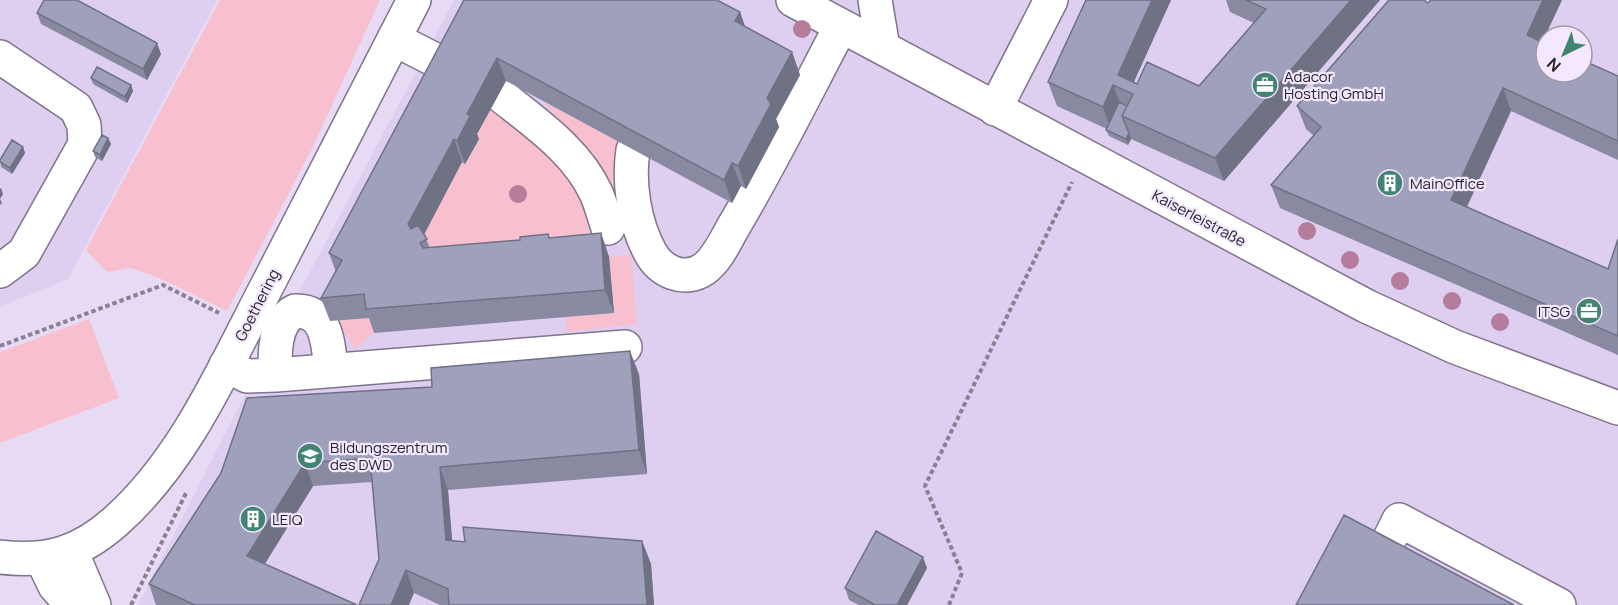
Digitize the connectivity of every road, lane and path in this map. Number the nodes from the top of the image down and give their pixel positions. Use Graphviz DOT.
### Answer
graph roads {
  1 [pos="414,0"];
  2 [pos="793,0"];
  3 [pos="875,0"];
  4 [pos="1051,0"];
  5 [pos="841,26"];
  6 [pos="394,39"];
  7 [pos="883,48"];
  8 [pos="0,57"];
  9 [pos="449,67"];
  10 [pos="499,94"];
  11 [pos="995,109"];
  12 [pos="633,150"];
  13 [pos="1067,194"];
  14 [pos="608,228"];
  15 [pos="0,270"];
  16 [pos="246,326"];
  17 [pos="0,346"];
  18 [pos="625,347"];
  19 [pos="226,365"];
  20 [pos="331,369"];
  21 [pos="276,375"];
  22 [pos="1618,408"];
  23 [pos="1382,554"];
  24 [pos="56,555"];
  25 [pos="0,557"];
  26 [pos="72,605"];
  27 [pos="94,605"];
  28 [pos="949,605"];
  29 [pos="1559,605"];
  1 -- 6 [label="street, Goethering"];
  2 -- 5 [label="street, Kaiserleistraße"];
  3 -- 7 [label="street"];
  4 -- 11 [label="street"];
  5 -- 7 [label="street, Kaiserleistraße"];
  5 -- 12 [label="street"];
  6 -- 9 [label="street"];
  6 -- 16 [label="street, Goethering"];
  7 -- 11 [label="street, Kaiserleistraße"];
  8 -- 15 [label="street"];
  10 -- 14 [label="street"];
  11 -- 22 [label="street, Kaiserleistraße"];
  13 -- 28 [label="path"];
  16 -- 17 [label="path"];
  16 -- 19 [label="street, Goethering"];
  18 -- 20 [label="street"];
  19 -- 21 [label="street"];
  19 -- 24 [label="street, Goethering"];
  20 -- 21 [label="street"];
  20 -- 21 [label="street"];
  23 -- 29 [label="street"];
  24 -- 25 [label="street"];
  24 -- 26 [label="street"];
  24 -- 27 [label="street"];
}
